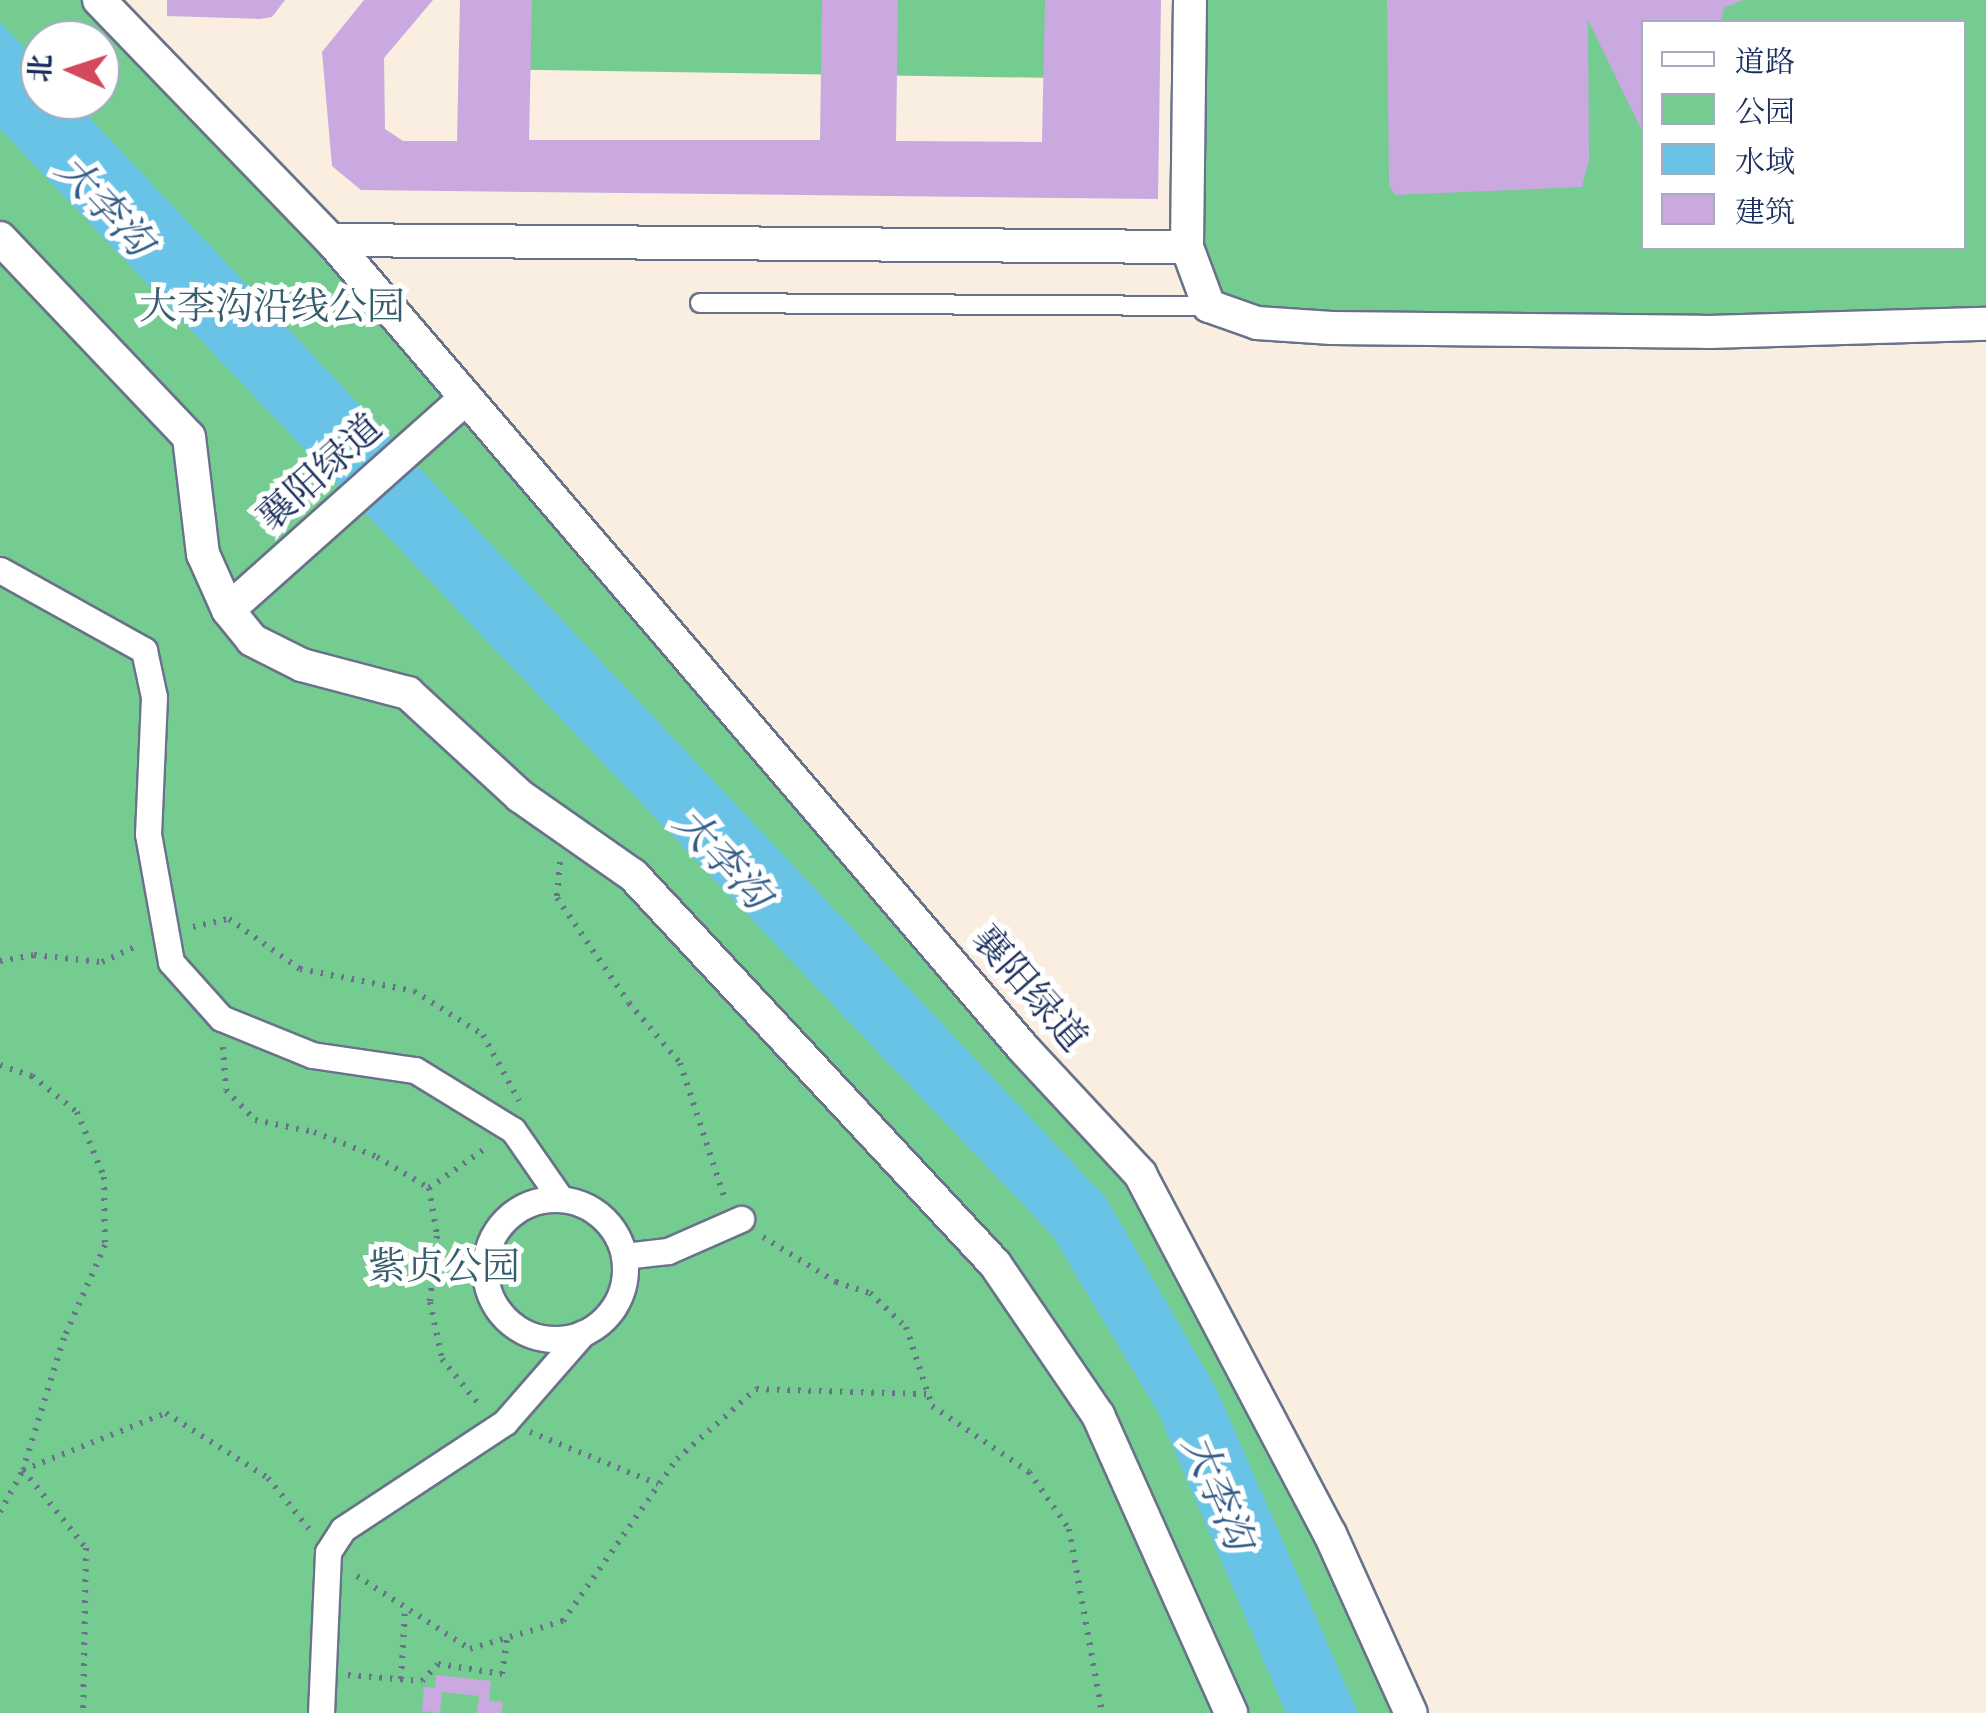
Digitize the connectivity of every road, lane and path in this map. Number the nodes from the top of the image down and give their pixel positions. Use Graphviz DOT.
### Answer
graph roads {
  1 [pos="100,0"];
  2 [pos="1190,0"];
  3 [pos="0,238"];
  4 [pos="331,240"];
  5 [pos="1187,247"];
  6 [pos="700,303"];
  7 [pos="1210,306"];
  8 [pos="1986,324"];
  9 [pos="458,405"];
  10 [pos="0,570"];
  11 [pos="228,610"];
  12 [pos="562,826"];
  13 [pos="0,1065"];
  14 [pos="428,1188"];
  15 [pos="560,1198"];
  16 [pos="741,1218"];
  17 [pos="624,1256"];
  18 [pos="583,1333"];
  19 [pos="929,1394"];
  20 [pos="506,1422"];
  21 [pos="23,1470"];
  22 [pos="658,1484"];
  23 [pos="0,1512"];
  24 [pos="328,1552"];
  25 [pos="405,1610"];
  26 [pos="507,1638"];
  27 [pos="322,1672"];
  28 [pos="401,1679"];
  29 [pos="82,1713"];
  30 [pos="321,1713"];
  31 [pos="1102,1713"];
  32 [pos="1231,1713"];
  33 [pos="1412,1713"];
  1 -- 4 [label="street, 襄阳绿道"];
  2 -- 5 [label="street"];
  3 -- 11 [label="street, 襄阳绿道"];
  4 -- 5 [label="street"];
  4 -- 9 [label="street, 襄阳绿道"];
  5 -- 7 [label="street"];
  6 -- 7 [label="lane"];
  7 -- 8 [label="street"];
  9 -- 11 [label="street, 襄阳绿道"];
  9 -- 33 [label="street, 襄阳绿道"];
  10 -- 15 [label="street"];
  11 -- 12 [label="street, 襄阳绿道"];
  12 -- 16 [label="path"];
  12 -- 32 [label="street, 襄阳绿道"];
  13 -- 21 [label="path"];
  14 -- 20 [label="path"];
  15 -- 17 [label="street"];
  15 -- 18 [label="street"];
  16 -- 17 [label="street"];
  16 -- 19 [label="path"];
  17 -- 18 [label="street"];
  18 -- 20 [label="street"];
  19 -- 22 [label="path"];
  19 -- 31 [label="path"];
  20 -- 22 [label="path"];
  20 -- 24 [label="street"];
  21 -- 23 [label="path"];
  21 -- 24 [label="path"];
  21 -- 29 [label="path"];
  22 -- 26 [label="path"];
  24 -- 25 [label="path"];
  24 -- 27 [label="street"];
  25 -- 26 [label="path"];
  25 -- 28 [label="path"];
  26 -- 28 [label="path"];
  27 -- 28 [label="path"];
  27 -- 30 [label="street"];
}
